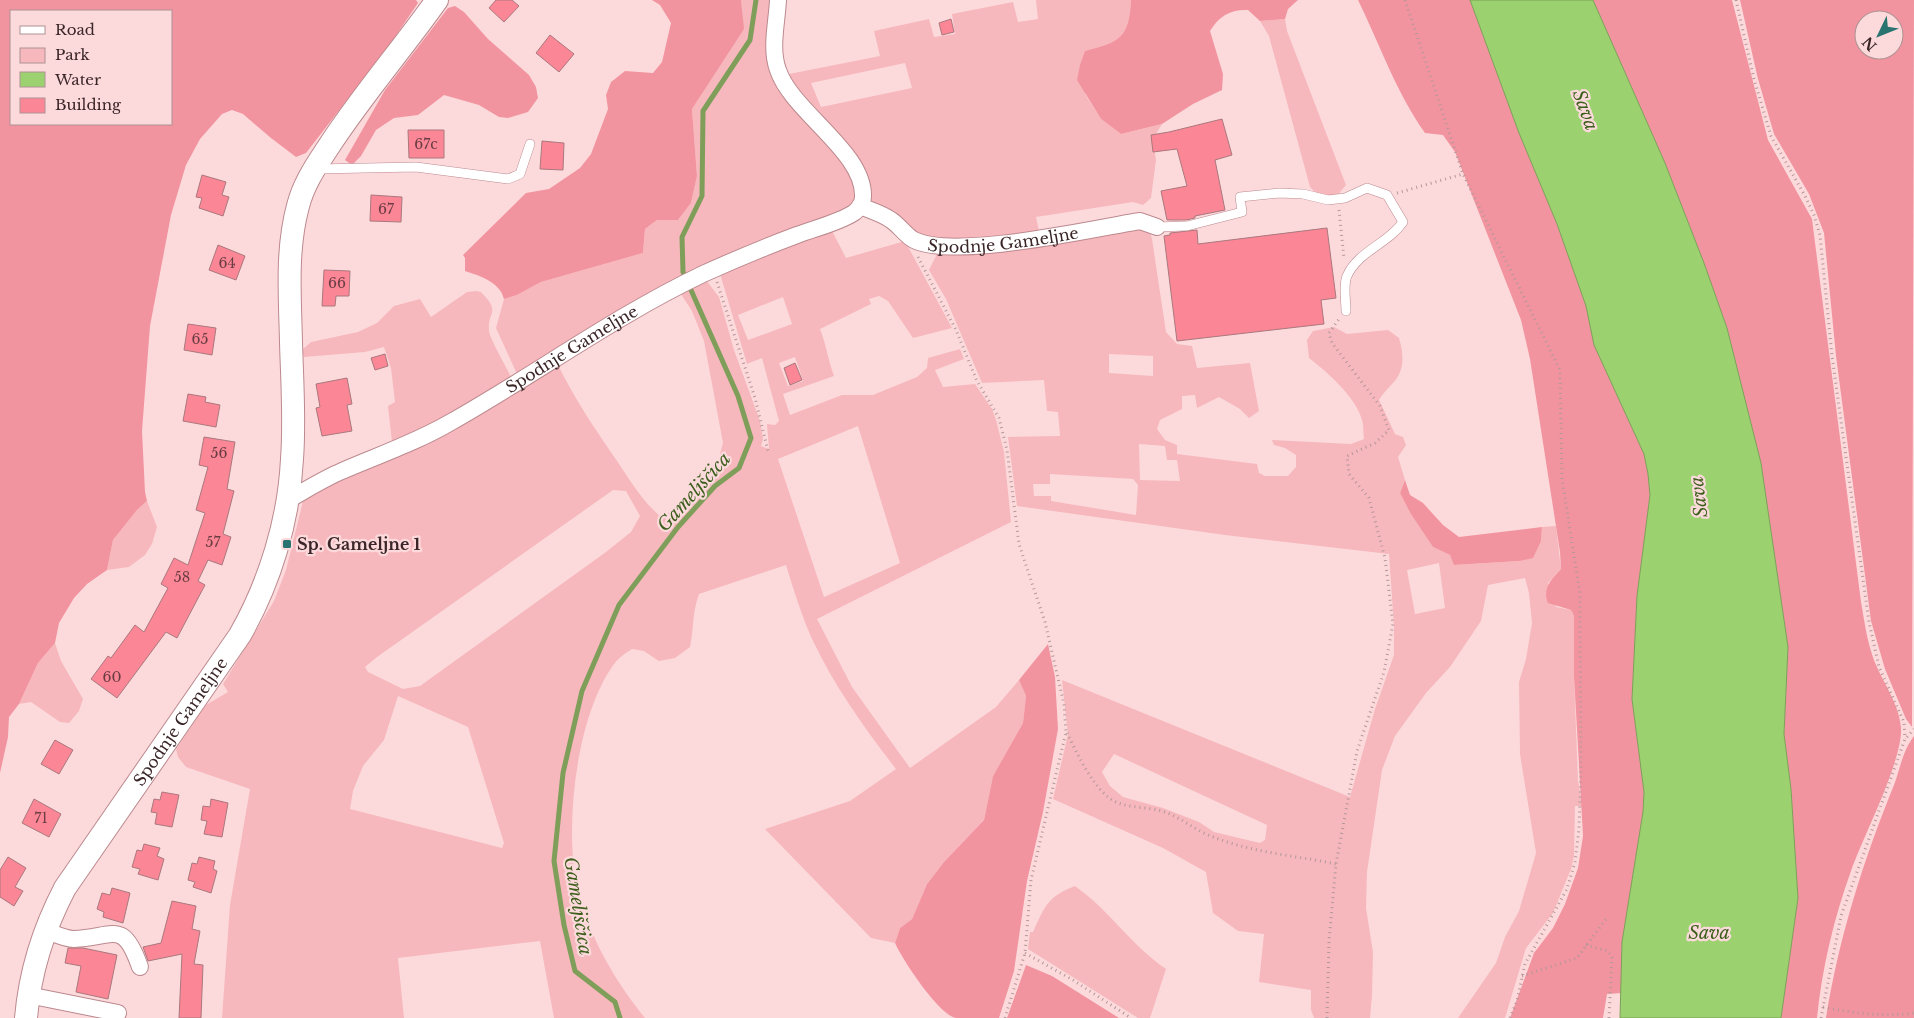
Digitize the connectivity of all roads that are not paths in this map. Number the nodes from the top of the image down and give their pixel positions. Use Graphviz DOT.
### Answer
graph roads {
  1 [pos="437,0"];
  2 [pos="778,0"];
  3 [pos="530,144"];
  4 [pos="314,169"];
  5 [pos="860,206"];
  6 [pos="1157,227"];
  7 [pos="1346,311"];
  8 [pos="288,500"];
  9 [pos="44,930"];
  10 [pos="140,967"];
  11 [pos="28,995"];
  12 [pos="118,1013"];
  13 [pos="26,1018"];
  1 -- 4 [label="street, Spodnje Gameljne"];
  2 -- 5 [label="street"];
  3 -- 4 [label="lane"];
  4 -- 8 [label="street, Spodnje Gameljne"];
  5 -- 6 [label="street, Spodnje Gameljne"];
  5 -- 8 [label="street, Spodnje Gameljne"];
  6 -- 7 [label="lane"];
  8 -- 9 [label="street, Spodnje Gameljne"];
  9 -- 10 [label="street"];
  9 -- 11 [label="street, Spodnje Gameljne"];
  11 -- 12 [label="street"];
  11 -- 13 [label="street, Spodnje Gameljne"];
}
